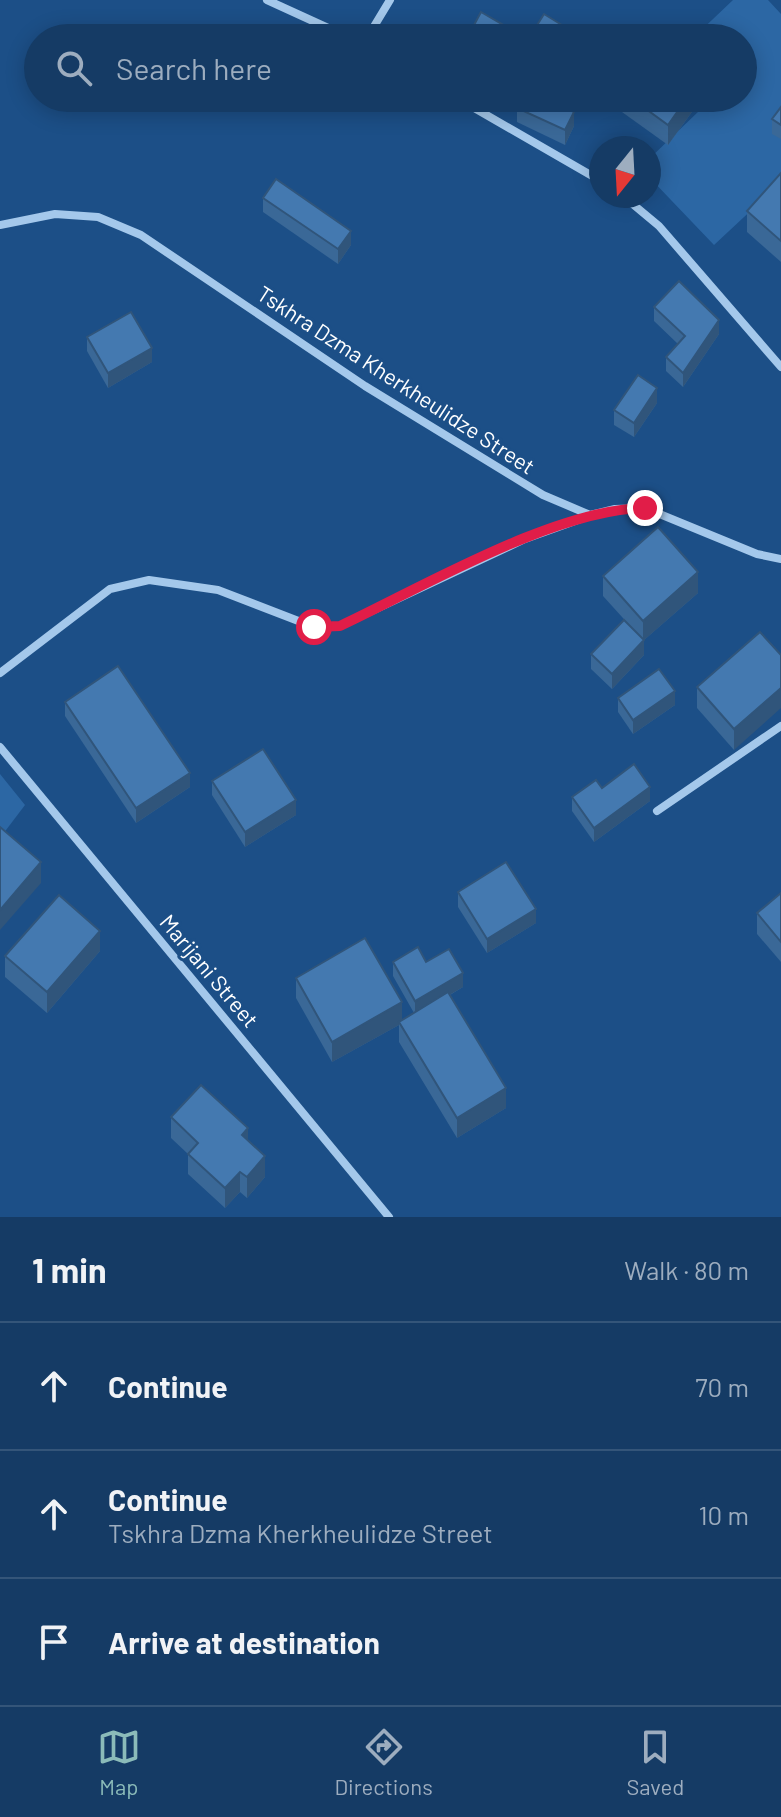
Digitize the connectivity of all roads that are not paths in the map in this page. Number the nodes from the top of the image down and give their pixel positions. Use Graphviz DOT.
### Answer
graph roads {
  1 [pos="267,0"];
  2 [pos="390,0"];
  3 [pos="319,24"];
  4 [pos="375,24"];
  5 [pos="481,112"];
  6 [pos="589,174"];
  7 [pos="637,208"];
  8 [pos="0,225"];
  9 [pos="781,367"];
  10 [pos="590,515"];
  11 [pos="781,559"];
  12 [pos="0,673"];
  13 [pos="781,726"];
  14 [pos="0,747"];
  15 [pos="657,811"];
  16 [pos="389,1217"];
  1 -- 3 [label="street"];
  2 -- 4 [label="street"];
  5 -- 6 [label="street"];
  7 -- 9 [label="street"];
  8 -- 10 [label="street, Tskhra Dzma Kherkheulidze Street"];
  10 -- 11 [label="street"];
  10 -- 12 [label="street"];
  13 -- 15 [label="street"];
  14 -- 16 [label="street, Marijani Street"];
}
